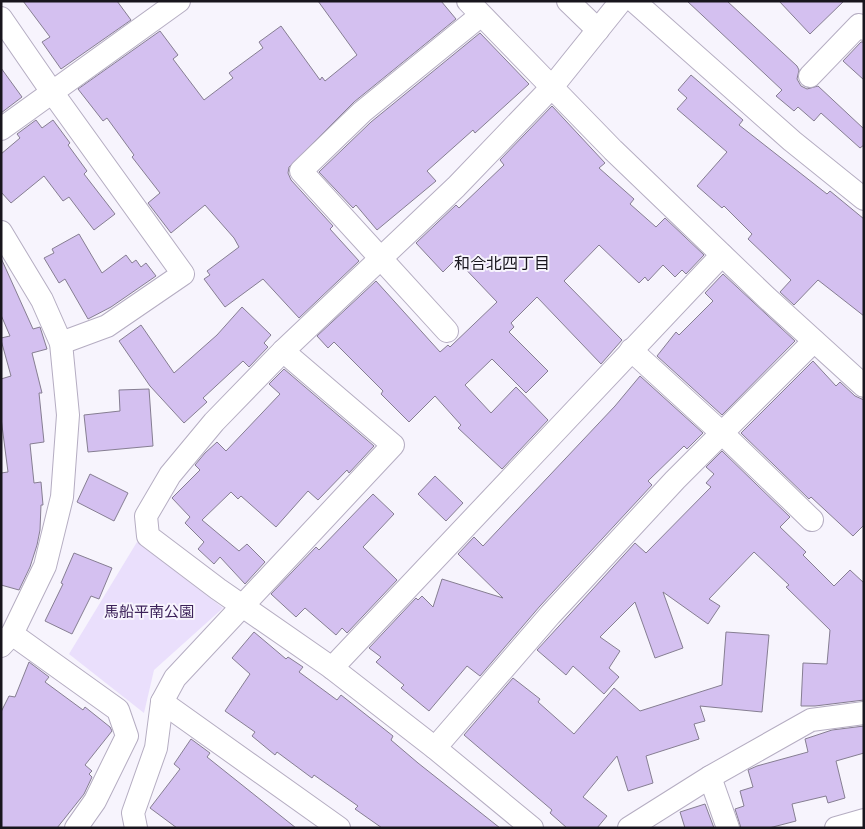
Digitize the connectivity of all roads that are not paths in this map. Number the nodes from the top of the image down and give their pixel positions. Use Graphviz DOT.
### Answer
graph roads {
  1 [pos="180,1"];
  2 [pos="568,1"];
  3 [pos="621,1"];
  4 [pos="634,1"];
  5 [pos="474,8"];
  6 [pos="153,9"];
  7 [pos="1,18"];
  8 [pos="864,29"];
  9 [pos="598,30"];
  10 [pos="810,76"];
  11 [pos="552,87"];
  12 [pos="52,92"];
  13 [pos="1,129"];
  14 [pos="864,199"];
  15 [pos="1,232"];
  16 [pos="722,255"];
  17 [pos="380,258"];
  18 [pos="447,331"];
  19 [pos="814,341"];
  20 [pos="61,343"];
  21 [pos="632,350"];
  22 [pos="283,352"];
  23 [pos="864,386"];
  24 [pos="722,432"];
  25 [pos="812,520"];
  26 [pos="244,605"];
  27 [pos="7,640"];
  28 [pos="332,668"];
  29 [pos="162,702"];
  30 [pos="864,712"];
  31 [pos="435,748"];
  32 [pos="710,777"];
  33 [pos="864,820"];
  34 [pos="76,828"];
  35 [pos="136,828"];
  36 [pos="339,828"];
  37 [pos="532,828"];
  38 [pos="629,828"];
  39 [pos="728,828"];
  40 [pos="836,828"];
  1 -- 6 [label="street"];
  2 -- 9 [label="street"];
  3 -- 9 [label="street"];
  4 -- 14 [label="street"];
  5 -- 11 [label="street"];
  5 -- 17 [label="street"];
  6 -- 12 [label="street"];
  7 -- 12 [label="street"];
  8 -- 10 [label="street"];
  9 -- 11 [label="street"];
  11 -- 16 [label="street"];
  11 -- 17 [label="street"];
  12 -- 13 [label="street"];
  12 -- 20 [label="street"];
  15 -- 20 [label="street"];
  16 -- 19 [label="street"];
  16 -- 21 [label="street"];
  17 -- 18 [label="street"];
  17 -- 22 [label="street"];
  19 -- 23 [label="street"];
  19 -- 24 [label="street"];
  20 -- 27 [label="street"];
  21 -- 24 [label="street"];
  21 -- 28 [label="street"];
  22 -- 26 [label="street"];
  22 -- 26 [label="street"];
  24 -- 25 [label="street"];
  24 -- 31 [label="street"];
  26 -- 28 [label="street"];
  26 -- 29 [label="street"];
  27 -- 34 [label="street"];
  28 -- 31 [label="street"];
  29 -- 35 [label="street"];
  29 -- 36 [label="street"];
  30 -- 32 [label="street"];
  31 -- 37 [label="street"];
  32 -- 38 [label="street"];
  32 -- 39 [label="street"];
  33 -- 40 [label="street"];
}
